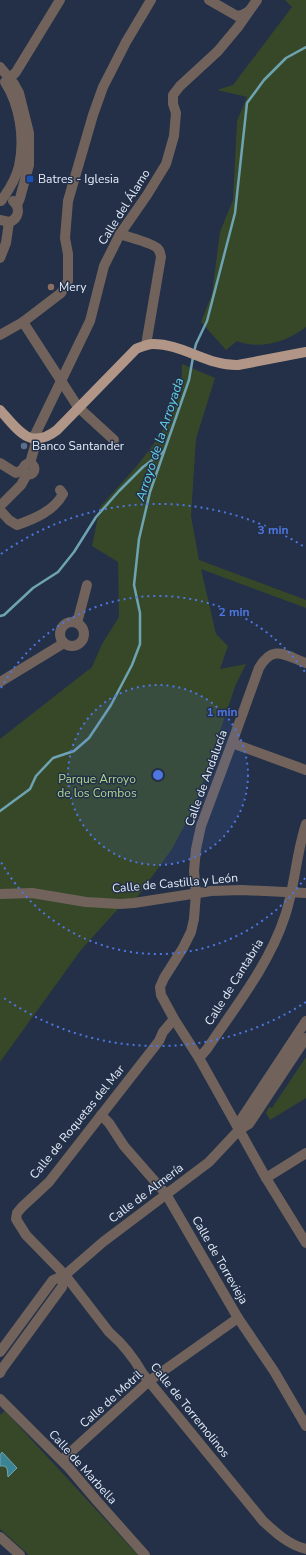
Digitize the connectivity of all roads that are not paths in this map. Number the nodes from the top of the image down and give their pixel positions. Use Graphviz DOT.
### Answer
graph roads {
  1 [pos="60,0"];
  2 [pos="151,0"];
  3 [pos="209,0"];
  4 [pos="257,0"];
  5 [pos="249,11"];
  6 [pos="233,14"];
  7 [pos="238,27"];
  8 [pos="0,67"];
  9 [pos="5,79"];
  10 [pos="1,202"];
  11 [pos="17,205"];
  12 [pos="4,221"];
  13 [pos="120,234"];
  14 [pos="0,258"];
  15 [pos="22,322"];
  16 [pos="0,335"];
  17 [pos="146,345"];
  18 [pos="306,352"];
  19 [pos="60,381"];
  20 [pos="78,407"];
  21 [pos="0,410"];
  22 [pos="35,439"];
  23 [pos="114,440"];
  24 [pos="0,464"];
  25 [pos="26,469"];
  26 [pos="60,490"];
  27 [pos="0,506"];
  28 [pos="0,510"];
  29 [pos="87,585"];
  30 [pos="77,623"];
  31 [pos="64,643"];
  32 [pos="306,663"];
  33 [pos="3,678"];
  34 [pos="232,743"];
  35 [pos="306,770"];
  36 [pos="306,824"];
  37 [pos="290,891"];
  38 [pos="196,893"];
  39 [pos="306,893"];
  40 [pos="0,894"];
  41 [pos="174,1019"];
  42 [pos="306,1021"];
  43 [pos="306,1038"];
  44 [pos="199,1058"];
  45 [pos="101,1115"];
  46 [pos="239,1130"];
  47 [pos="306,1153"];
  48 [pos="266,1178"];
  49 [pos="166,1194"];
  50 [pos="306,1243"];
  51 [pos="65,1274"];
  52 [pos="238,1318"];
  53 [pos="0,1352"];
  54 [pos="0,1373"];
  55 [pos="149,1381"];
  56 [pos="0,1400"];
  57 [pos="306,1426"];
  58 [pos="62,1460"];
  59 [pos="0,1537"];
  60 [pos="305,1547"];
  61 [pos="20,1555"];
  62 [pos="145,1555"];
  1 -- 9 [label="street"];
  2 -- 15 [label="street"];
  3 -- 6 [label="street"];
  4 -- 5 [label="street, Calle del Álamo"];
  5 -- 6 [label="street"];
  5 -- 7 [label="street, Calle del Álamo"];
  6 -- 7 [label="street"];
  7 -- 13 [label="street, Calle del Álamo"];
  8 -- 9 [label="street"];
  9 -- 10 [label="street"];
  9 -- 11 [label="street"];
  10 -- 11 [label="street"];
  11 -- 12 [label="street"];
  12 -- 14 [label="street"];
  13 -- 17 [label="street"];
  13 -- 19 [label="street, Calle del Álamo"];
  15 -- 16 [label="street"];
  15 -- 19 [label="street"];
  17 -- 18 [label="main road"];
  17 -- 20 [label="main road"];
  19 -- 20 [label="street"];
  19 -- 22 [label="street, Calle del Álamo"];
  20 -- 22 [label="main road"];
  20 -- 23 [label="street"];
  21 -- 22 [label="main road"];
  22 -- 25 [label="street, Calle del Álamo"];
  24 -- 25 [label="street"];
  25 -- 27 [label="street, Calle del Álamo"];
  26 -- 28 [label="street"];
  29 -- 30 [label="street"];
  30 -- 31 [label="street"];
  30 -- 31 [label="street"];
  31 -- 33 [label="street"];
  32 -- 34 [label="street, Calle de Andalucía"];
  34 -- 35 [label="street"];
  34 -- 38 [label="street, Calle de Andalucía"];
  36 -- 37 [label="street, Calle de Cantabria"];
  37 -- 38 [label="street, Calle de Castilla y León"];
  37 -- 39 [label="street, Calle de Castilla y León"];
  37 -- 44 [label="street, Calle de Cantabria"];
  38 -- 40 [label="street, Calle de Castilla y León"];
  38 -- 41 [label="street, Calle de Andalucía"];
  41 -- 44 [label="street"];
  41 -- 45 [label="street, Calle de Roquetas del Mar"];
  42 -- 46 [label="street"];
  43 -- 46 [label="street, Calle de Almería"];
  44 -- 46 [label="street"];
  45 -- 49 [label="street, Calle de Torrevieja"];
  45 -- 51 [label="street, Calle de Roquetas del Mar"];
  46 -- 48 [label="street"];
  46 -- 49 [label="street, Calle de Almería"];
  47 -- 48 [label="street"];
  48 -- 50 [label="street"];
  49 -- 51 [label="street, Calle de Almería"];
  49 -- 52 [label="street, Calle de Torrevieja"];
  51 -- 53 [label="street, Calle de Almería"];
  51 -- 54 [label="street, Calle de Almería"];
  51 -- 55 [label="street, Calle de Torremolinos"];
  52 -- 55 [label="street, Calle de Motril"];
  52 -- 57 [label="street, Calle de Torrevieja"];
  55 -- 58 [label="street, Calle de Motril"];
  55 -- 60 [label="street, Calle de Torremolinos"];
  56 -- 58 [label="street, Calle de Marbella"];
  58 -- 62 [label="street, Calle de Marbella"];
  59 -- 61 [label="street"];
}
